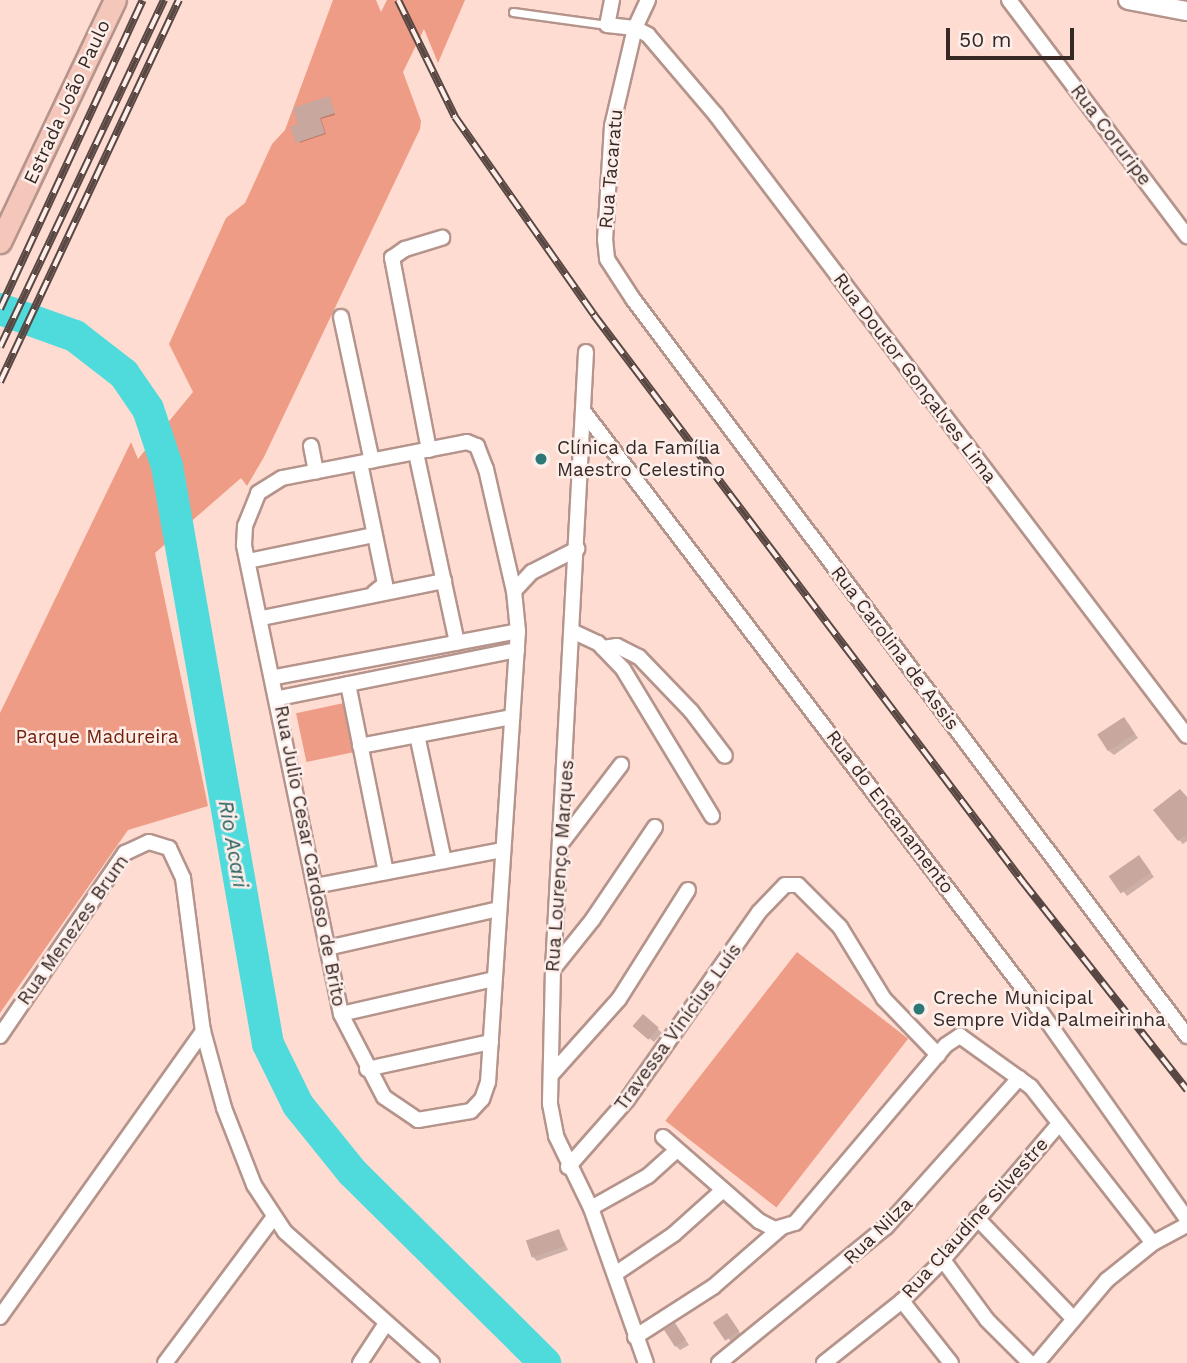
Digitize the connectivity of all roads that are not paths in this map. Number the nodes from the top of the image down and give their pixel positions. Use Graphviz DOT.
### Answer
graph roads {
  1 [pos="115,0"];
  2 [pos="612,0"];
  3 [pos="648,0"];
  4 [pos="1009,0"];
  5 [pos="1128,0"];
  6 [pos="1187,11"];
  7 [pos="513,12"];
  8 [pos="607,25"];
  9 [pos="635,28"];
  10 [pos="1187,236"];
  11 [pos="442,238"];
  12 [pos="0,242"];
  13 [pos="607,259"];
  14 [pos="341,317"];
  15 [pos="586,352"];
  16 [pos="584,412"];
  17 [pos="311,446"];
  18 [pos="423,451"];
  19 [pos="366,462"];
  20 [pos="316,472"];
  21 [pos="374,534"];
  22 [pos="577,549"];
  23 [pos="248,561"];
  24 [pos="444,581"];
  25 [pos="514,591"];
  26 [pos="375,593"];
  27 [pos="262,618"];
  28 [pos="518,631"];
  29 [pos="574,632"];
  30 [pos="457,643"];
  31 [pos="603,648"];
  32 [pos="517,650"];
  33 [pos="275,677"];
  34 [pos="348,684"];
  35 [pos="279,698"];
  36 [pos="512,717"];
  37 [pos="418,735"];
  38 [pos="1187,736"];
  39 [pos="360,746"];
  40 [pos="725,756"];
  41 [pos="621,765"];
  42 [pos="712,816"];
  43 [pos="655,827"];
  44 [pos="563,841"];
  45 [pos="502,850"];
  46 [pos="444,861"];
  47 [pos="386,872"];
  48 [pos="315,886"];
  49 [pos="688,890"];
  50 [pos="499,909"];
  51 [pos="327,948"];
  52 [pos="552,969"];
  53 [pos="494,979"];
  54 [pos="341,1014"];
  55 [pos="203,1031"];
  56 [pos="0,1036"];
  57 [pos="1187,1036"];
  58 [pos="491,1042"];
  59 [pos="939,1055"];
  60 [pos="367,1069"];
  61 [pos="551,1075"];
  62 [pos="1019,1078"];
  63 [pos="1059,1124"];
  64 [pos="663,1138"];
  65 [pos="675,1152"];
  66 [pos="568,1167"];
  67 [pos="722,1191"];
  68 [pos="591,1208"];
  69 [pos="272,1218"];
  70 [pos="977,1218"];
  71 [pos="1187,1219"];
  72 [pos="1187,1225"];
  73 [pos="782,1227"];
  74 [pos="1153,1243"];
  75 [pos="943,1260"];
  76 [pos="615,1274"];
  77 [pos="902,1301"];
  78 [pos="0,1317"];
  79 [pos="1074,1319"];
  80 [pos="386,1325"];
  81 [pos="635,1337"];
  82 [pos="164,1363"];
  83 [pos="360,1363"];
  84 [pos="432,1363"];
  85 [pos="646,1363"];
  86 [pos="719,1363"];
  87 [pos="824,1363"];
  88 [pos="951,1363"];
  89 [pos="1030,1363"];
  90 [pos="1037,1363"];
  1 -- 12 [label="main road, Estrada João Paulo"];
  2 -- 8 [label="street"];
  3 -- 9 [label="street, Rua Tacaratu"];
  4 -- 10 [label="street, Rua Coruripe"];
  5 -- 6 [label="street"];
  7 -- 8 [label="lane"];
  8 -- 9 [label="street"];
  9 -- 13 [label="street, Rua Tacaratu"];
  9 -- 38 [label="street, Rua Doutor Gonçalves Lima"];
  11 -- 18 [label="street"];
  13 -- 57 [label="street, Rua Carolina de Assis"];
  14 -- 19 [label="street"];
  15 -- 16 [label="street, Rua Lourenço Marques"];
  16 -- 22 [label="street, Rua Lourenço Marques"];
  16 -- 71 [label="street, Rua do Encanamento"];
  17 -- 20 [label="street"];
  18 -- 19 [label="street, Rua Julio Cesar Cardoso de Brito"];
  18 -- 24 [label="street"];
  18 -- 25 [label="street, Rua Julio Cesar Cardoso de Brito"];
  19 -- 20 [label="street, Rua Julio Cesar Cardoso de Brito"];
  19 -- 21 [label="street"];
  20 -- 23 [label="street, Rua Julio Cesar Cardoso de Brito"];
  21 -- 23 [label="street"];
  21 -- 26 [label="street"];
  22 -- 25 [label="street"];
  22 -- 29 [label="street, Rua Lourenço Marques"];
  23 -- 27 [label="street, Rua Julio Cesar Cardoso de Brito"];
  24 -- 26 [label="street"];
  24 -- 30 [label="street"];
  25 -- 28 [label="street, Rua Julio Cesar Cardoso de Brito"];
  26 -- 27 [label="street"];
  27 -- 33 [label="street, Rua Julio Cesar Cardoso de Brito"];
  28 -- 30 [label="street"];
  28 -- 32 [label="street, Rua Julio Cesar Cardoso de Brito"];
  29 -- 31 [label="street"];
  29 -- 44 [label="street, Rua Lourenço Marques"];
  30 -- 33 [label="street"];
  31 -- 40 [label="street"];
  31 -- 42 [label="street"];
  32 -- 34 [label="street"];
  32 -- 36 [label="street, Rua Julio Cesar Cardoso de Brito"];
  33 -- 35 [label="street, Rua Julio Cesar Cardoso de Brito"];
  34 -- 35 [label="street"];
  34 -- 39 [label="street"];
  35 -- 48 [label="street, Rua Julio Cesar Cardoso de Brito"];
  36 -- 37 [label="street"];
  36 -- 45 [label="street, Rua Julio Cesar Cardoso de Brito"];
  37 -- 39 [label="street"];
  37 -- 46 [label="street"];
  39 -- 47 [label="street"];
  41 -- 44 [label="street"];
  43 -- 52 [label="street"];
  44 -- 52 [label="street, Rua Lourenço Marques"];
  45 -- 46 [label="street"];
  45 -- 50 [label="street, Rua Julio Cesar Cardoso de Brito"];
  46 -- 47 [label="street"];
  47 -- 48 [label="street"];
  48 -- 51 [label="street, Rua Julio Cesar Cardoso de Brito"];
  49 -- 61 [label="street"];
  50 -- 51 [label="street"];
  50 -- 53 [label="street, Rua Julio Cesar Cardoso de Brito"];
  51 -- 54 [label="street, Rua Julio Cesar Cardoso de Brito"];
  52 -- 61 [label="street, Rua Lourenço Marques"];
  53 -- 54 [label="street"];
  53 -- 58 [label="street, Rua Julio Cesar Cardoso de Brito"];
  54 -- 60 [label="street, Rua Julio Cesar Cardoso de Brito"];
  55 -- 56 [label="street, Rua Menezes Brum"];
  55 -- 69 [label="street"];
  55 -- 78 [label="street"];
  58 -- 60 [label="street"];
  58 -- 60 [label="street, Rua Julio Cesar Cardoso de Brito"];
  59 -- 62 [label="street"];
  59 -- 66 [label="street, Travessa Vinícius Luís"];
  59 -- 73 [label="street"];
  61 -- 66 [label="street, Rua Lourenço Marques"];
  62 -- 63 [label="street"];
  62 -- 86 [label="street, Rua Nilza"];
  63 -- 70 [label="street, Rua Claudine Silvestre"];
  63 -- 74 [label="street"];
  64 -- 65 [label="street"];
  65 -- 67 [label="street"];
  65 -- 68 [label="street"];
  66 -- 68 [label="street, Rua Lourenço Marques"];
  67 -- 73 [label="street"];
  67 -- 76 [label="street"];
  68 -- 76 [label="street, Rua Lourenço Marques"];
  69 -- 80 [label="street"];
  69 -- 82 [label="street"];
  70 -- 75 [label="street, Rua Claudine Silvestre"];
  70 -- 79 [label="street"];
  72 -- 74 [label="street"];
  73 -- 81 [label="street"];
  74 -- 79 [label="street"];
  75 -- 77 [label="street, Rua Claudine Silvestre"];
  75 -- 89 [label="street"];
  76 -- 81 [label="street, Rua Lourenço Marques"];
  77 -- 87 [label="street, Rua Claudine Silvestre"];
  77 -- 88 [label="street"];
  79 -- 90 [label="street"];
  80 -- 83 [label="street"];
  80 -- 84 [label="street"];
  81 -- 85 [label="street, Rua Lourenço Marques"];
}
